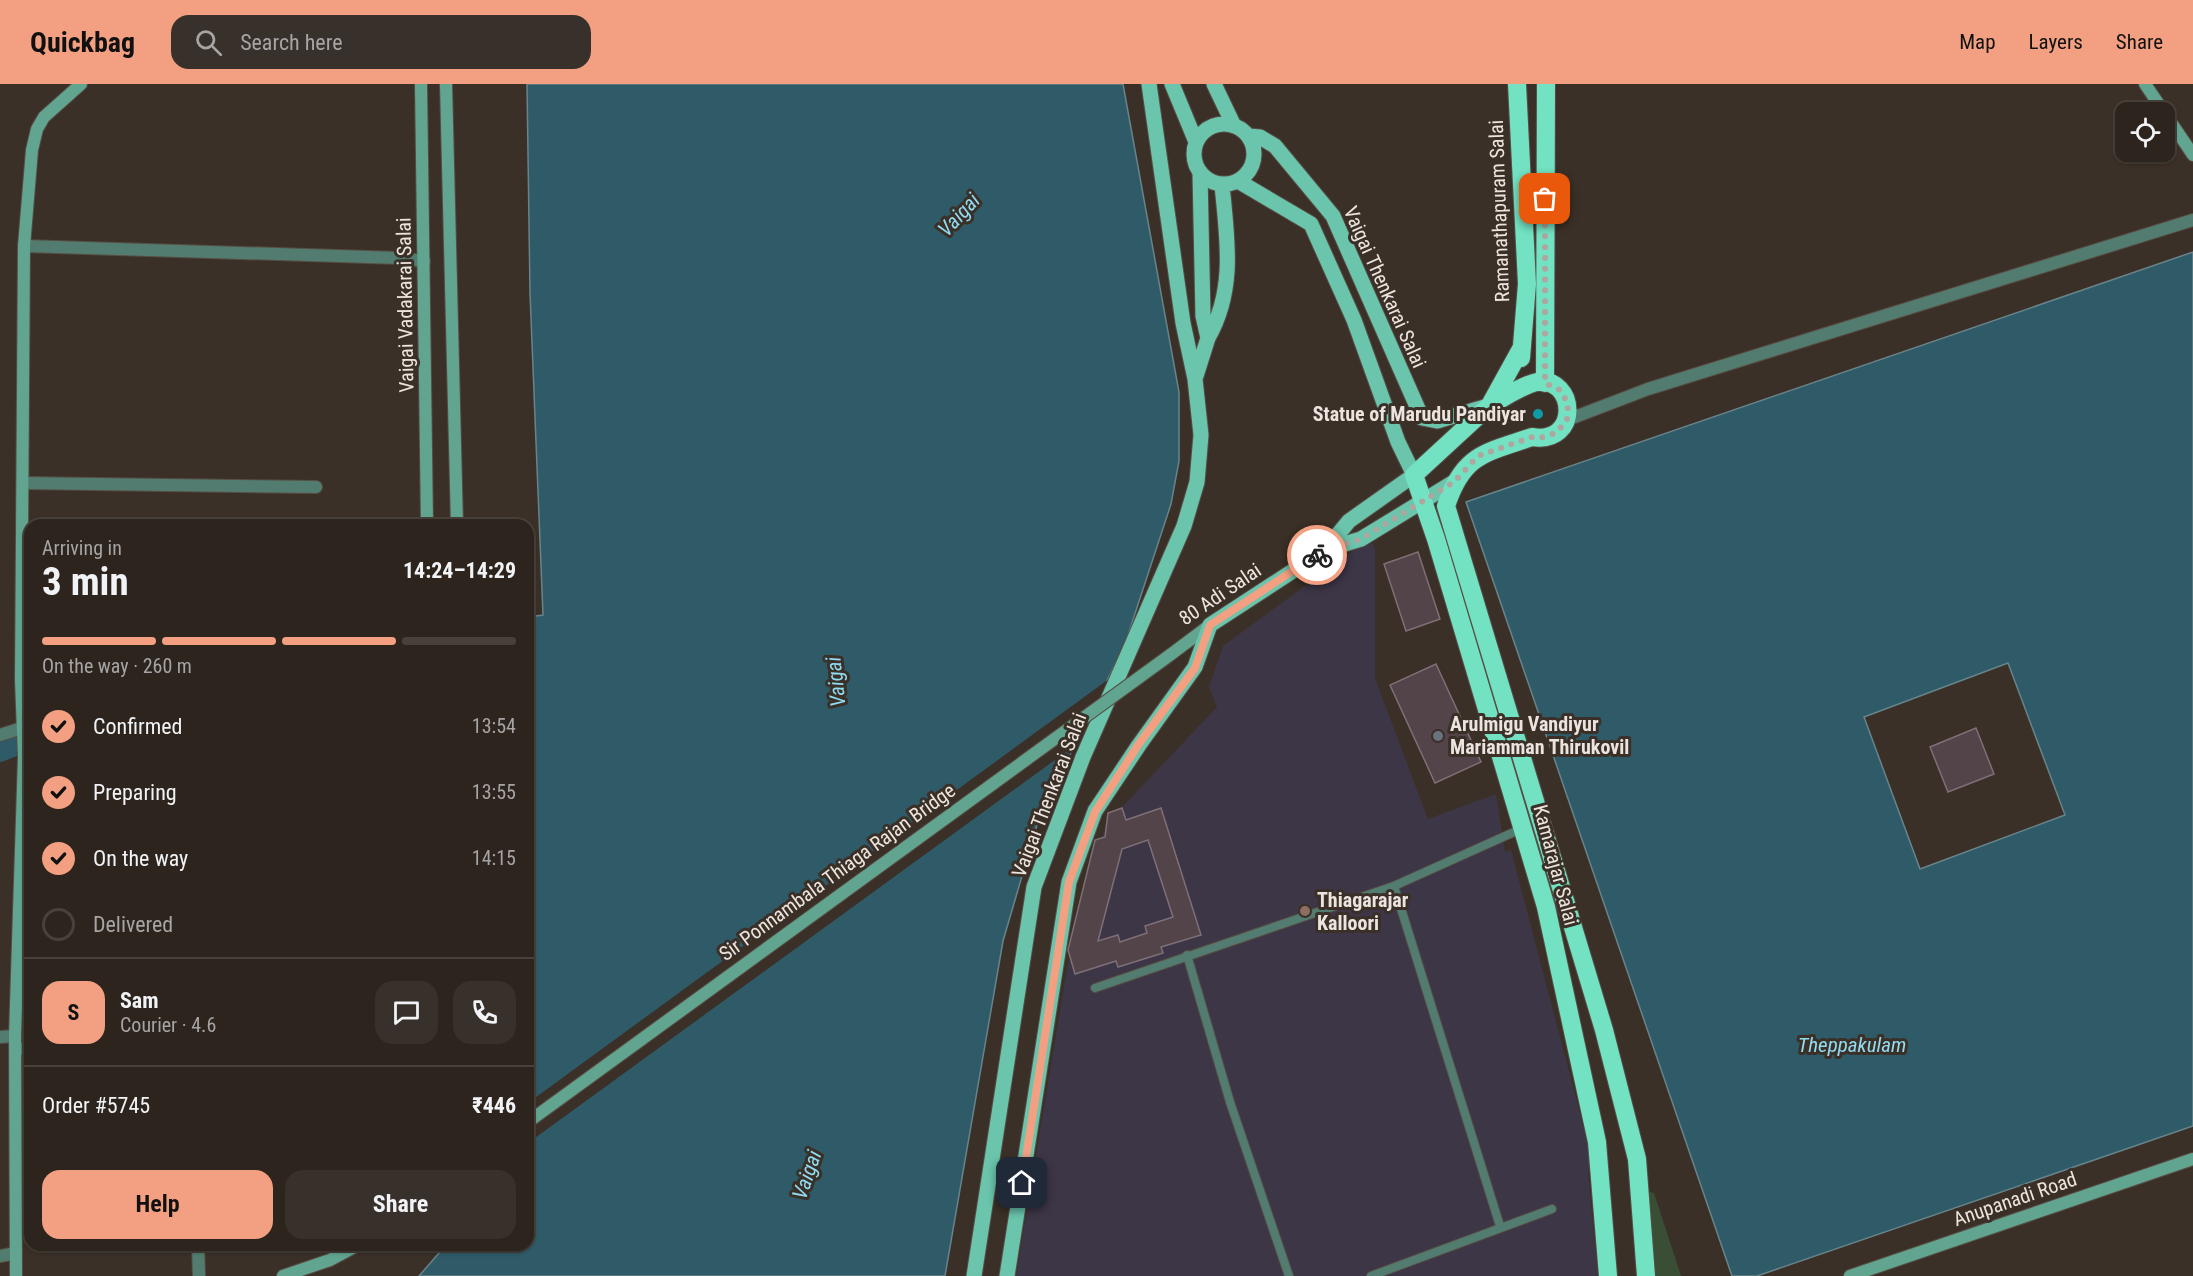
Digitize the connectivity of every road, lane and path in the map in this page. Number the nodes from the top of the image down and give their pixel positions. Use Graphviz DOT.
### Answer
graph roads {
  1 [pos="81,84"];
  2 [pos="421,84"];
  3 [pos="446,84"];
  4 [pos="1149,84"];
  5 [pos="1172,84"];
  6 [pos="1214,84"];
  7 [pos="1517,84"];
  8 [pos="1546,84"];
  9 [pos="2145,84"];
  10 [pos="1234,126"];
  11 [pos="1248,136"];
  12 [pos="1196,142"];
  13 [pos="2193,155"];
  14 [pos="1200,173"];
  15 [pos="1238,181"];
  16 [pos="1222,184"];
  17 [pos="2193,220"];
  18 [pos="24,246"];
  19 [pos="424,261"];
  20 [pos="1208,338"];
  21 [pos="1522,347"];
  22 [pos="1195,379"];
  23 [pos="1545,383"];
  24 [pos="1520,390"];
  25 [pos="1490,405"];
  26 [pos="1567,420"];
  27 [pos="1414,476"];
  28 [pos="1454,482"];
  29 [pos="23,483"];
  30 [pos="316,487"];
  31 [pos="1424,500"];
  32 [pos="427,519"];
  33 [pos="457,519"];
  34 [pos="1325,550"];
  35 [pos="1210,625"];
  36 [pos="1170,655"];
  37 [pos="22,728"];
  38 [pos="0,735"];
  39 [pos="24,742"];
  40 [pos="24,813"];
  41 [pos="1542,822"];
  42 [pos="1523,828"];
  43 [pos="1394,886"];
  44 [pos="1187,956"];
  45 [pos="1095,988"];
  46 [pos="0,1037"];
  47 [pos="16,1042"];
  48 [pos="24,1045"];
  49 [pos="534,1118"];
  50 [pos="2193,1159"];
  51 [pos="1552,1209"];
  52 [pos="1500,1226"];
  53 [pos="198,1251"];
  54 [pos="347,1251"];
  55 [pos="16,1253"];
  56 [pos="0,1256"];
  57 [pos="16,1276"];
  58 [pos="199,1276"];
  59 [pos="283,1276"];
  60 [pos="974,1276"];
  61 [pos="1007,1276"];
  62 [pos="1289,1276"];
  63 [pos="1371,1276"];
  64 [pos="1608,1276"];
  65 [pos="1646,1276"];
  66 [pos="1850,1276"];
  1 -- 18 [label="street"];
  2 -- 19 [label="street, Vaigai Vadakarai Salai"];
  3 -- 33 [label="street"];
  4 -- 22 [label="main road, Vaigai Thenkarai Salai"];
  5 -- 12 [label="main road"];
  6 -- 10 [label="main road"];
  7 -- 21 [label="highway, Ramanathapuram Salai"];
  8 -- 23 [label="highway"];
  9 -- 13 [label="street"];
  10 -- 11 [label="main road"];
  10 -- 12 [label="main road"];
  11 -- 15 [label="main road"];
  11 -- 25 [label="main road, Vaigai Thenkarai Salai"];
  12 -- 14 [label="main road"];
  14 -- 16 [label="main road"];
  14 -- 20 [label="main road, Vaigai Thenkarai Salai"];
  15 -- 16 [label="main road"];
  15 -- 27 [label="main road"];
  16 -- 20 [label="main road"];
  17 -- 26 [label="street"];
  18 -- 19 [label="street"];
  18 -- 29 [label="street"];
  19 -- 32 [label="street, Vaigai Vadakarai Salai"];
  20 -- 22 [label="main road, Vaigai Thenkarai Salai"];
  21 -- 24 [label="highway"];
  21 -- 25 [label="highway, Ramanathapuram Salai"];
  22 -- 60 [label="main road, Vaigai Thenkarai Salai"];
  23 -- 24 [label="highway"];
  23 -- 26 [label="highway"];
  24 -- 25 [label="highway"];
  25 -- 27 [label="highway, Ramanathapuram Salai"];
  26 -- 28 [label="highway"];
  27 -- 31 [label="highway, Kamarajar Salai"];
  27 -- 34 [label="main road, 80 Adi Salai"];
  28 -- 31 [label="main road, 80 Adi Salai"];
  28 -- 41 [label="highway, Kamarajar Salai"];
  29 -- 30 [label="street"];
  29 -- 37 [label="street"];
  31 -- 34 [label="main road, 80 Adi Salai"];
  31 -- 42 [label="highway, Kamarajar Salai"];
  34 -- 35 [label="main road, 80 Adi Salai"];
  35 -- 36 [label="street, 80 Adi Salai"];
  35 -- 61 [label="main road"];
  36 -- 49 [label="street, Sir Ponnambala Thiaga Rajan Bridge, bridge"];
  37 -- 38 [label="street"];
  37 -- 39 [label="street"];
  40 -- 47 [label="street"];
  41 -- 42 [label="lane"];
  41 -- 65 [label="highway, Kamarajar Salai"];
  42 -- 43 [label="lane"];
  42 -- 64 [label="highway, Kamarajar Salai"];
  43 -- 44 [label="lane"];
  43 -- 52 [label="lane"];
  44 -- 45 [label="lane"];
  44 -- 62 [label="lane"];
  46 -- 47 [label="street"];
  47 -- 48 [label="street"];
  47 -- 55 [label="street"];
  50 -- 66 [label="street, Anupanadi Road"];
  51 -- 52 [label="lane"];
  52 -- 63 [label="lane"];
  53 -- 58 [label="street"];
  54 -- 59 [label="street"];
  55 -- 56 [label="street"];
  55 -- 57 [label="street"];
}
